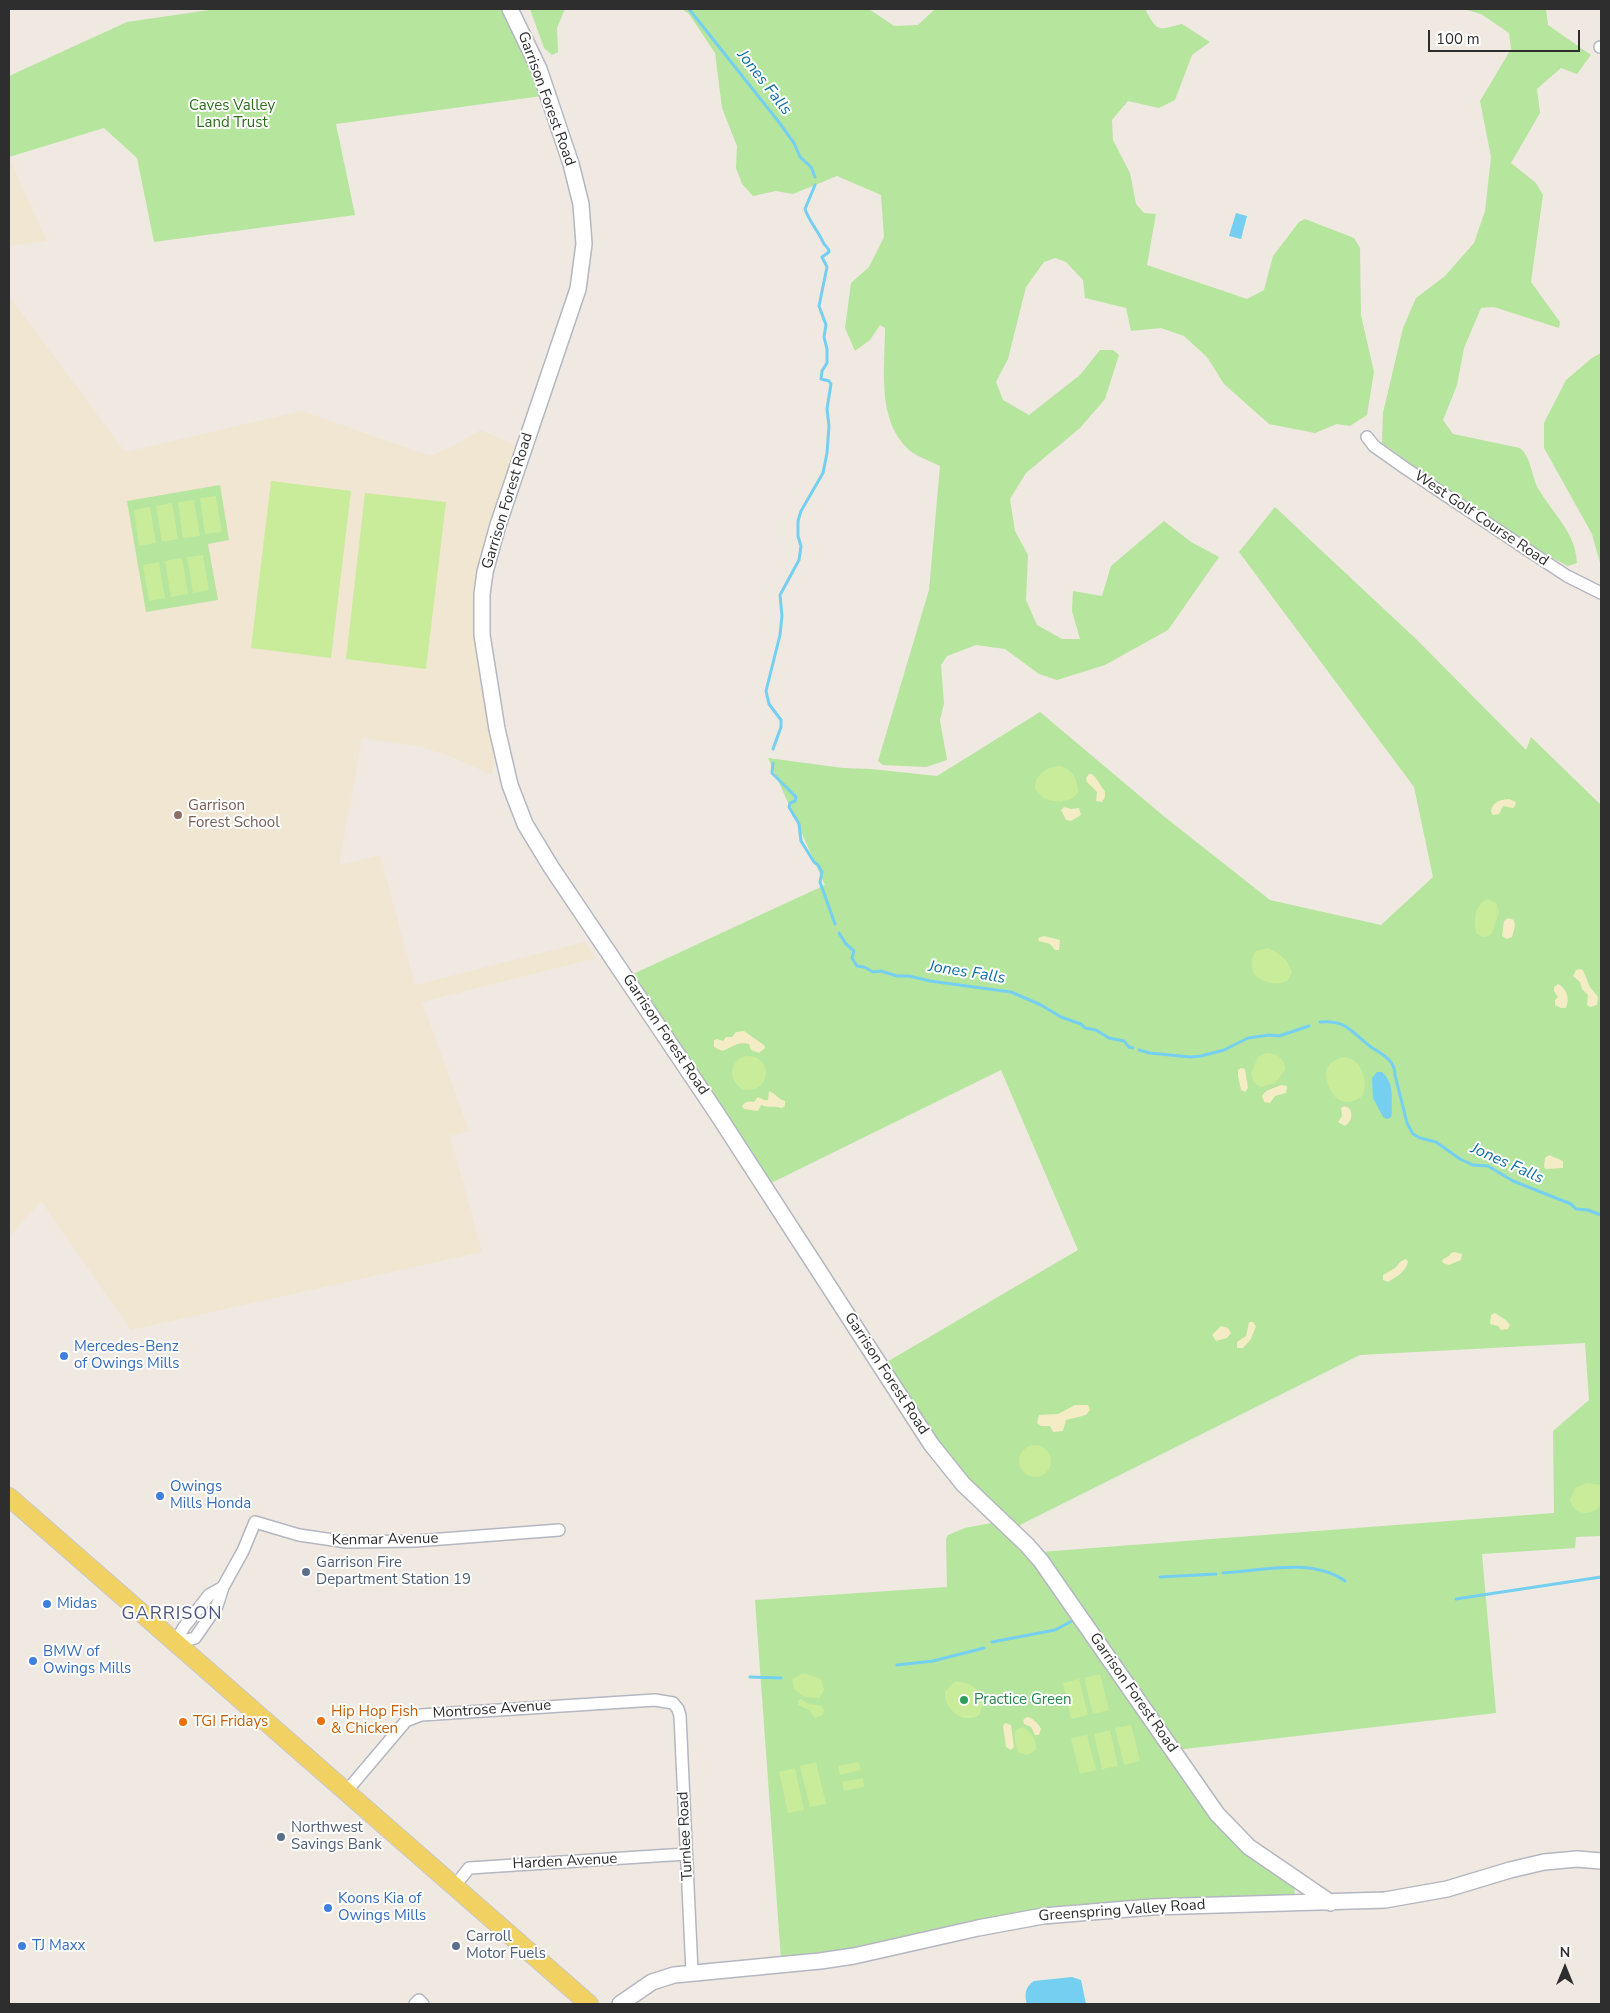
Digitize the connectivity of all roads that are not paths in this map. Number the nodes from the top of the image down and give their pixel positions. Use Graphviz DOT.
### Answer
graph roads {
  1 [pos="510,9"];
  2 [pos="1367,437"];
  3 [pos="1601,593"];
  4 [pos="9,1497"];
  5 [pos="559,1530"];
  6 [pos="175,1643"];
  7 [pos="673,1703"];
  8 [pos="345,1792"];
  9 [pos="686,1854"];
  10 [pos="1601,1861"];
  11 [pos="454,1887"];
  12 [pos="1331,1903"];
  13 [pos="692,1972"];
  14 [pos="588,2004"];
  15 [pos="620,2004"];
  1 -- 12 [label="main road, Garrison Forest Road"];
  2 -- 3 [label="street, West Golf Course Road"];
  4 -- 6 [label="main road"];
  5 -- 6 [label="street, Kenmar Avenue"];
  6 -- 8 [label="main road"];
  7 -- 8 [label="street, Montrose Avenue"];
  7 -- 9 [label="street, Turnlee Road"];
  8 -- 11 [label="main road"];
  9 -- 11 [label="street, Harden Avenue"];
  9 -- 13 [label="street, Turnlee Road"];
  10 -- 12 [label="main road, Greenspring Valley Road"];
  11 -- 14 [label="main road"];
  12 -- 13 [label="main road, Greenspring Valley Road"];
  13 -- 15 [label="main road, Greenspring Valley Road"];
}
